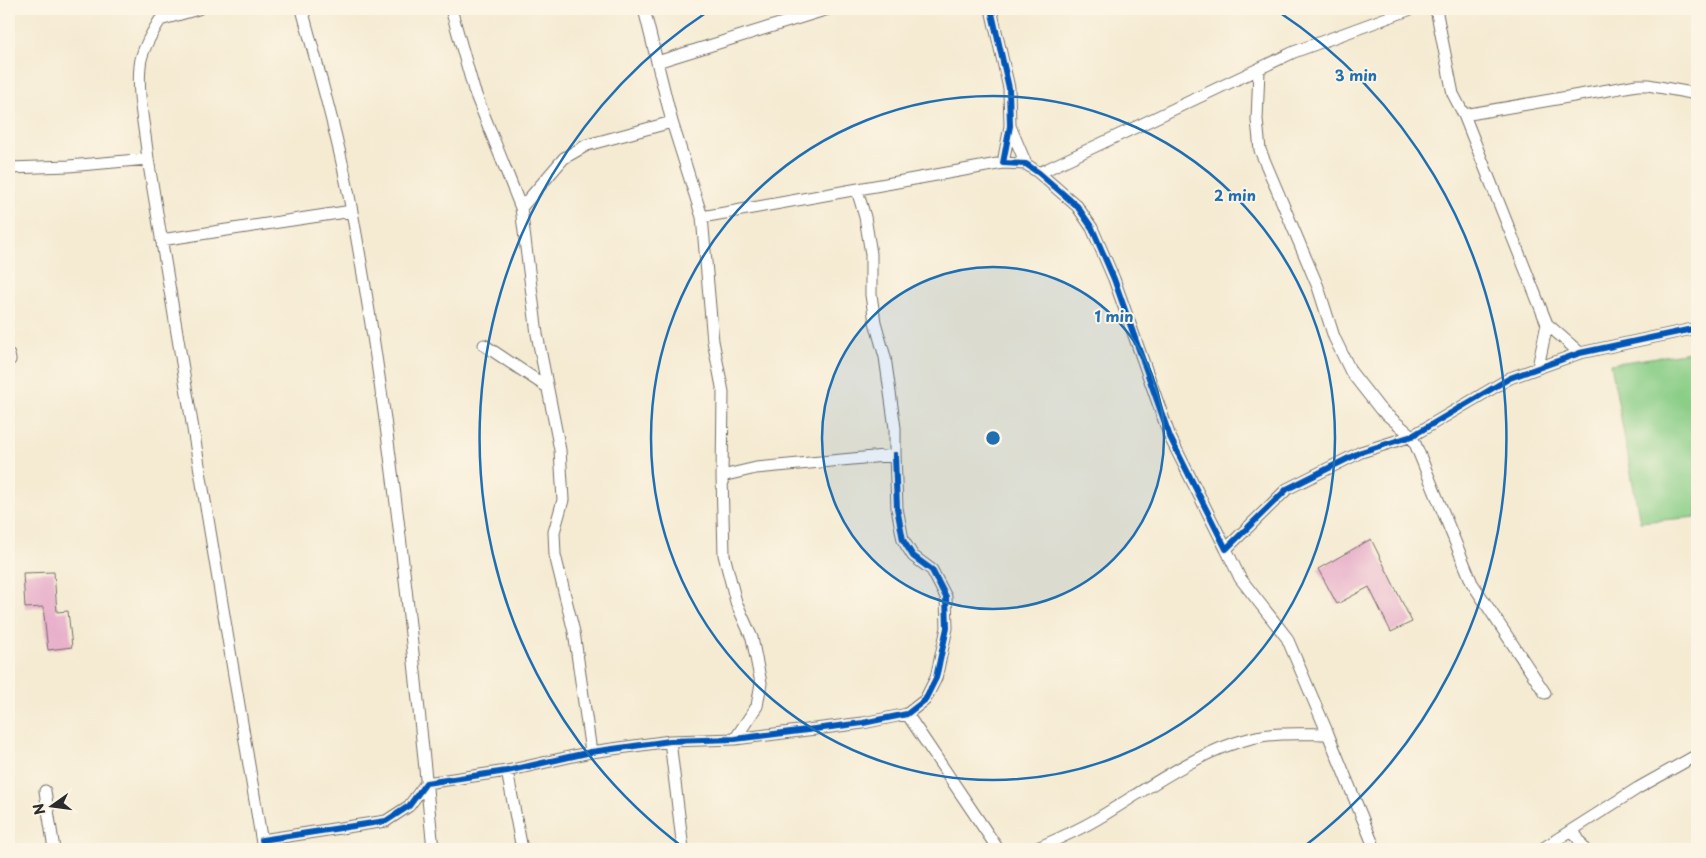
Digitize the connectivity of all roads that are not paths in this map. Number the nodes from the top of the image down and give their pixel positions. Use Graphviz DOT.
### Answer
graph roads {
  1 [pos="198,9"];
  2 [pos="302,9"];
  3 [pos="451,9"];
  4 [pos="644,9"];
  5 [pos="828,9"];
  6 [pos="991,9"];
  7 [pos="1411,9"];
  8 [pos="1436,9"];
  9 [pos="657,62"];
  10 [pos="1259,70"];
  11 [pos="1697,94"];
  12 [pos="1464,116"];
  13 [pos="672,122"];
  14 [pos="1010,126"];
  15 [pos="148,159"];
  16 [pos="1003,163"];
  17 [pos="1026,164"];
  18 [pos="9,168"];
  19 [pos="1039,172"];
  20 [pos="857,190"];
  21 [pos="521,208"];
  22 [pos="352,211"];
  23 [pos="702,217"];
  24 [pos="162,240"];
  25 [pos="1547,324"];
  26 [pos="1697,328"];
  27 [pos="484,345"];
  28 [pos="1580,353"];
  29 [pos="1538,367"];
  30 [pos="546,387"];
  31 [pos="1412,436"];
  32 [pos="895,455"];
  33 [pos="722,476"];
  34 [pos="1226,549"];
  35 [pos="1545,693"];
  36 [pos="907,714"];
  37 [pos="1328,734"];
  38 [pos="735,739"];
  39 [pos="670,741"];
  40 [pos="591,752"];
  41 [pos="1697,755"];
  42 [pos="507,771"];
  43 [pos="426,783"];
  44 [pos="45,791"];
  45 [pos="1572,830"];
  46 [pos="262,845"];
  47 [pos="54,849"];
  48 [pos="433,849"];
  49 [pos="522,849"];
  50 [pos="683,849"];
  51 [pos="998,849"];
  52 [pos="1035,849"];
  53 [pos="1375,849"];
  54 [pos="1542,849"];
  55 [pos="1584,849"];
  1 -- 15 [label="street"];
  2 -- 22 [label="street"];
  3 -- 21 [label="street"];
  4 -- 9 [label="street"];
  5 -- 9 [label="street"];
  6 -- 14 [label="street"];
  7 -- 10 [label="street"];
  8 -- 12 [label="street"];
  9 -- 13 [label="street"];
  10 -- 19 [label="street"];
  10 -- 31 [label="street"];
  11 -- 12 [label="street"];
  12 -- 25 [label="street"];
  13 -- 21 [label="street"];
  13 -- 23 [label="street"];
  14 -- 16 [label="street"];
  14 -- 17 [label="street"];
  15 -- 18 [label="street"];
  15 -- 24 [label="street"];
  16 -- 17 [label="street"];
  16 -- 20 [label="street"];
  17 -- 19 [label="street"];
  19 -- 34 [label="street"];
  20 -- 23 [label="street"];
  20 -- 32 [label="street"];
  21 -- 30 [label="street"];
  22 -- 24 [label="street"];
  22 -- 43 [label="street"];
  23 -- 33 [label="street"];
  24 -- 46 [label="street"];
  25 -- 28 [label="street"];
  25 -- 29 [label="street"];
  26 -- 28 [label="street"];
  27 -- 30 [label="street"];
  28 -- 29 [label="street"];
  29 -- 31 [label="street"];
  30 -- 40 [label="street"];
  31 -- 34 [label="street"];
  31 -- 35 [label="street"];
  32 -- 33 [label="street"];
  32 -- 36 [label="street"];
  33 -- 38 [label="street"];
  34 -- 37 [label="street"];
  36 -- 38 [label="street"];
  36 -- 51 [label="street"];
  37 -- 52 [label="street"];
  37 -- 53 [label="street"];
  38 -- 39 [label="street"];
  39 -- 40 [label="street"];
  39 -- 50 [label="street"];
  40 -- 42 [label="street"];
  41 -- 45 [label="street"];
  42 -- 43 [label="street"];
  42 -- 49 [label="street"];
  43 -- 46 [label="street"];
  43 -- 48 [label="street"];
  44 -- 47 [label="street"];
  45 -- 54 [label="street"];
  45 -- 55 [label="street"];
}
